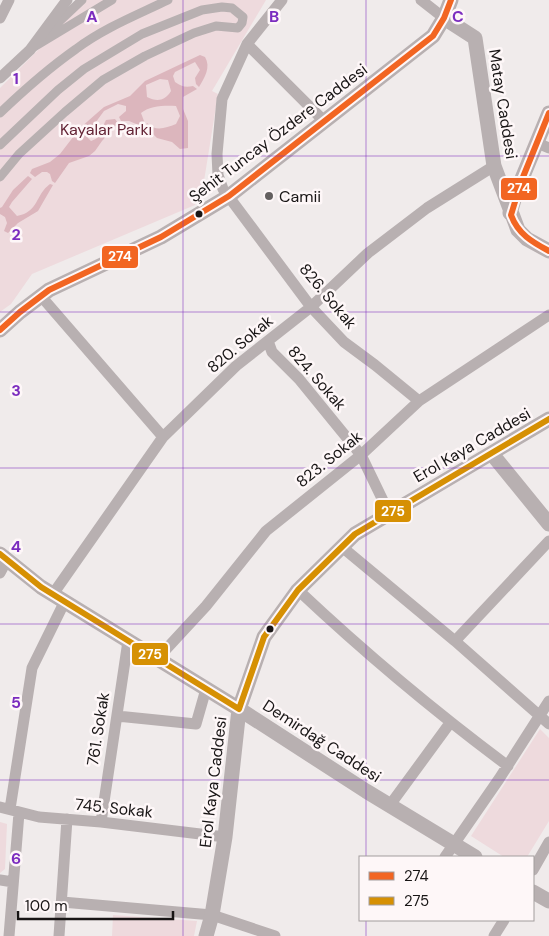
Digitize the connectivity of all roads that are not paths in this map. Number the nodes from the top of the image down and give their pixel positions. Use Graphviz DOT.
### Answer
graph roads {
  1 [pos="9,0"];
  2 [pos="67,0"];
  3 [pos="82,0"];
  4 [pos="112,0"];
  5 [pos="168,0"];
  6 [pos="282,0"];
  7 [pos="421,0"];
  8 [pos="451,0"];
  9 [pos="0,18"];
  10 [pos="444,18"];
  11 [pos="247,44"];
  12 [pos="30,50"];
  13 [pos="0,78"];
  14 [pos="0,113"];
  15 [pos="549,113"];
  16 [pos="325,122"];
  17 [pos="543,145"];
  18 [pos="0,146"];
  19 [pos="494,166"];
  20 [pos="0,177"];
  21 [pos="229,196"];
  22 [pos="510,212"];
  23 [pos="549,251"];
  24 [pos="40,295"];
  25 [pos="311,307"];
  26 [pos="549,315"];
  27 [pos="0,330"];
  28 [pos="268,341"];
  29 [pos="419,401"];
  30 [pos="549,419"];
  31 [pos="163,438"];
  32 [pos="492,454"];
  33 [pos="361,455"];
  34 [pos="389,512"];
  35 [pos="549,524"];
  36 [pos="549,541"];
  37 [pos="342,547"];
  38 [pos="2,562"];
  39 [pos="298,590"];
  40 [pos="59,598"];
  41 [pos="128,641"];
  42 [pos="455,641"];
  43 [pos="157,659"];
  44 [pos="206,689"];
  45 [pos="549,701"];
  46 [pos="239,709"];
  47 [pos="539,715"];
  48 [pos="117,716"];
  49 [pos="450,723"];
  50 [pos="549,724"];
  51 [pos="508,766"];
  52 [pos="390,806"];
  53 [pos="10,810"];
  54 [pos="67,819"];
  55 [pos="101,822"];
  56 [pos="225,837"];
  57 [pos="549,842"];
  58 [pos="454,845"];
  59 [pos="446,856"];
  60 [pos="473,856"];
  61 [pos="534,868"];
  62 [pos="0,880"];
  63 [pos="13,882"];
  64 [pos="534,893"];
  65 [pos="549,901"];
  66 [pos="62,902"];
  67 [pos="212,915"];
  68 [pos="503,921"];
  69 [pos="9,936"];
  70 [pos="59,936"];
  71 [pos="206,936"];
  72 [pos="275,936"];
  73 [pos="494,936"];
  1 -- 9 [label="street"];
  2 -- 12 [label="street"];
  3 -- 12 [label="street"];
  4 -- 12 [label="street"];
  5 -- 14 [label="street"];
  6 -- 11 [label="street, 826. Sokak"];
  7 -- 10 [label="street"];
  8 -- 10 [label="street, Şehit Tuncay Özdere Caddesi"];
  10 -- 16 [label="street, Şehit Tuncay Özdere Caddesi"];
  10 -- 19 [label="street, Matay Caddesi"];
  11 -- 16 [label="street"];
  11 -- 21 [label="street, 826. Sokak"];
  12 -- 13 [label="street"];
  15 -- 17 [label="street"];
  16 -- 21 [label="street, Şehit Tuncay Özdere Caddesi"];
  17 -- 22 [label="street"];
  18 -- 20 [label="street"];
  19 -- 22 [label="street, Matay Caddesi"];
  19 -- 25 [label="street, 820. Sokak"];
  21 -- 24 [label="street, Şehit Tuncay Özdere Caddesi"];
  21 -- 25 [label="street, 826. Sokak"];
  22 -- 23 [label="street, Matay Caddesi"];
  24 -- 27 [label="street, Şehit Tuncay Özdere Caddesi"];
  24 -- 31 [label="street"];
  25 -- 28 [label="street, 820. Sokak"];
  25 -- 29 [label="street, 826. Sokak"];
  26 -- 29 [label="street, 823. Sokak"];
  28 -- 31 [label="street, 820. Sokak"];
  28 -- 33 [label="street, 824. Sokak"];
  29 -- 33 [label="street, 823. Sokak"];
  30 -- 32 [label="street, Erol Kaya Caddesi"];
  31 -- 40 [label="street, 820. Sokak"];
  32 -- 34 [label="street, Erol Kaya Caddesi"];
  32 -- 35 [label="street"];
  33 -- 34 [label="street, 824. Sokak"];
  33 -- 43 [label="street, 823. Sokak"];
  34 -- 37 [label="street, Erol Kaya Caddesi"];
  36 -- 42 [label="street"];
  37 -- 39 [label="street, Erol Kaya Caddesi"];
  37 -- 42 [label="street"];
  38 -- 40 [label="street, Demirdağ Caddesi"];
  39 -- 46 [label="street, Erol Kaya Caddesi"];
  39 -- 49 [label="street"];
  40 -- 41 [label="street, Demirdağ Caddesi"];
  40 -- 53 [label="street, 820. Sokak"];
  41 -- 43 [label="street, Demirdağ Caddesi"];
  41 -- 48 [label="street, 761. Sokak"];
  42 -- 47 [label="street"];
  43 -- 44 [label="street, Demirdağ Caddesi"];
  44 -- 46 [label="street, Demirdağ Caddesi"];
  44 -- 48 [label="street"];
  45 -- 47 [label="street"];
  46 -- 52 [label="street, Demirdağ Caddesi"];
  46 -- 56 [label="street, Erol Kaya Caddesi"];
  47 -- 50 [label="street"];
  47 -- 51 [label="street"];
  48 -- 55 [label="street, 761. Sokak"];
  49 -- 51 [label="street"];
  49 -- 52 [label="street"];
  51 -- 58 [label="street"];
  52 -- 58 [label="street, Demirdağ Caddesi"];
  53 -- 54 [label="street, 745. Sokak"];
  53 -- 63 [label="street, 820. Sokak"];
  54 -- 55 [label="street, 745. Sokak"];
  54 -- 66 [label="street"];
  55 -- 56 [label="street, 745. Sokak"];
  56 -- 67 [label="street, Erol Kaya Caddesi"];
  57 -- 61 [label="street"];
  58 -- 59 [label="street"];
  58 -- 60 [label="street, Demirdağ Caddesi"];
  62 -- 63 [label="street"];
  63 -- 69 [label="street, 820. Sokak"];
  64 -- 65 [label="street"];
  66 -- 67 [label="street"];
  66 -- 70 [label="street"];
  67 -- 71 [label="street, Erol Kaya Caddesi"];
  67 -- 72 [label="street"];
  68 -- 73 [label="street"];
}
